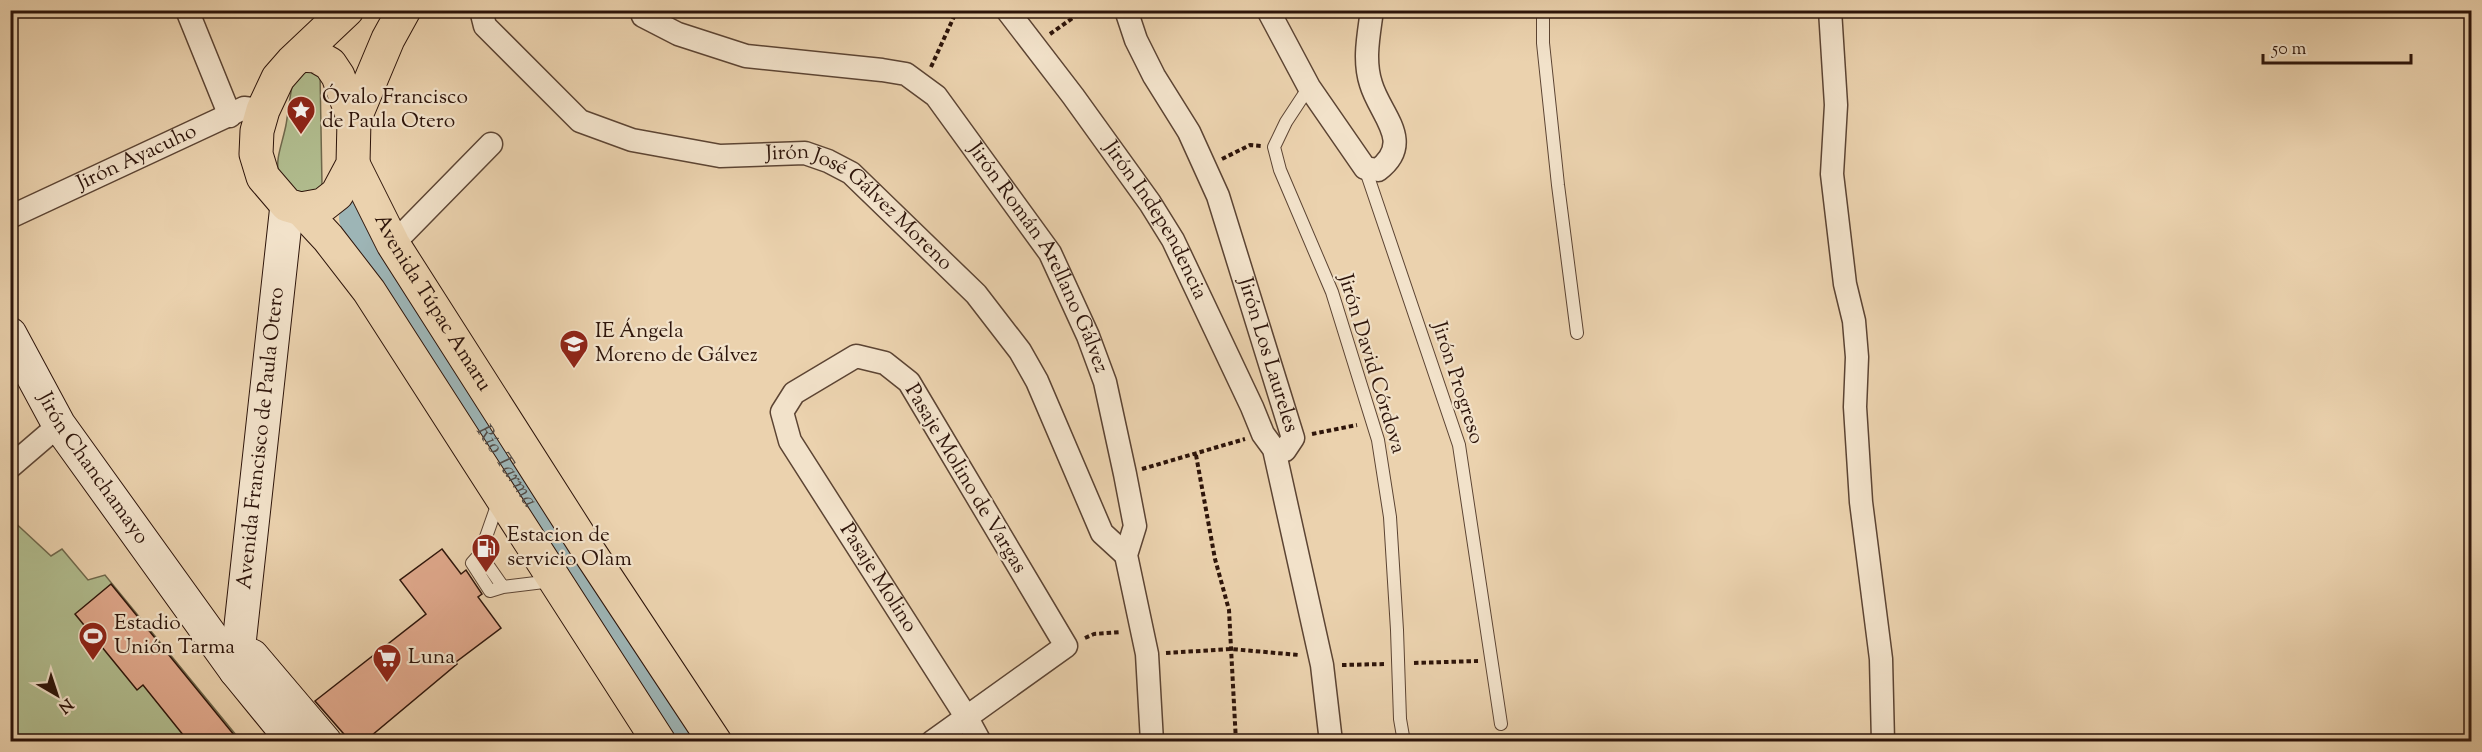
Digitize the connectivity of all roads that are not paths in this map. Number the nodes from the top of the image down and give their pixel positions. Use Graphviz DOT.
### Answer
graph roads {
  1 [pos="187,10"];
  2 [pos="347,10"];
  3 [pos="404,10"];
  4 [pos="481,10"];
  5 [pos="641,10"];
  6 [pos="1007,10"];
  7 [pos="1126,10"];
  8 [pos="1268,10"];
  9 [pos="1372,10"];
  10 [pos="1543,10"];
  11 [pos="1830,10"];
  12 [pos="300,55"];
  13 [pos="1309,87"];
  14 [pos="263,110"];
  15 [pos="230,116"];
  16 [pos="354,120"];
  17 [pos="491,144"];
  18 [pos="353,164"];
  19 [pos="1365,168"];
  20 [pos="294,207"];
  21 [pos="10,217"];
  22 [pos="393,244"];
  23 [pos="1577,333"];
  24 [pos="10,334"];
  25 [pos="782,412"];
  26 [pos="59,425"];
  27 [pos="1277,440"];
  28 [pos="10,467"];
  29 [pos="501,496"];
  30 [pos="1126,555"];
  31 [pos="555,580"];
  32 [pos="238,657"];
  33 [pos="967,718"];
  34 [pos="1501,724"];
  35 [pos="294,741"];
  36 [pos="325,741"];
  37 [pos="658,741"];
  38 [pos="715,741"];
  39 [pos="932,741"];
  40 [pos="980,741"];
  41 [pos="1152,741"];
  42 [pos="1331,741"];
  43 [pos="1404,741"];
  44 [pos="1883,741"];
  1 -- 15 [label="street"];
  2 -- 12 [label="highway"];
  3 -- 16 [label="highway"];
  4 -- 30 [label="street, Jirón José Gálvez Moreno"];
  5 -- 30 [label="street, Jirón Román Arellano Gálvez"];
  6 -- 27 [label="street, Jirón Independencia"];
  7 -- 27 [label="street, Jirón Los Laureles"];
  8 -- 13 [label="street"];
  9 -- 19 [label="street"];
  10 -- 23 [label="lane"];
  11 -- 44 [label="street"];
  12 -- 14 [label="highway"];
  12 -- 16 [label="highway"];
  13 -- 19 [label="street"];
  13 -- 43 [label="lane, Jirón David Córdova"];
  14 -- 15 [label="street, Jirón Ayacuho"];
  14 -- 20 [label="highway"];
  15 -- 21 [label="street, Jirón Ayacuho"];
  16 -- 18 [label="highway"];
  17 -- 22 [label="street"];
  18 -- 20 [label="highway"];
  18 -- 22 [label="highway, Avenida Túpac Amaru"];
  19 -- 34 [label="lane, Jirón Progreso"];
  20 -- 29 [label="highway"];
  20 -- 32 [label="main road, Avenida Francisco de Paula Otero"];
  22 -- 38 [label="highway, Avenida Túpac Amaru"];
  24 -- 26 [label="main road, Jirón Chanchamayo"];
  25 -- 33 [label="street, Pasaje Molino"];
  25 -- 33 [label="street, Pasaje Molino de Vargas"];
  26 -- 28 [label="street"];
  26 -- 32 [label="main road, Jirón Chanchamayo"];
  27 -- 42 [label="street, Jirón Los Laureles"];
  29 -- 31 [label="highway"];
  29 -- 31 [label="lane"];
  30 -- 41 [label="street"];
  31 -- 37 [label="highway"];
  32 -- 35 [label="main road"];
  32 -- 36 [label="main road"];
  33 -- 39 [label="street"];
  33 -- 40 [label="street, Pasaje Molino"];
}
